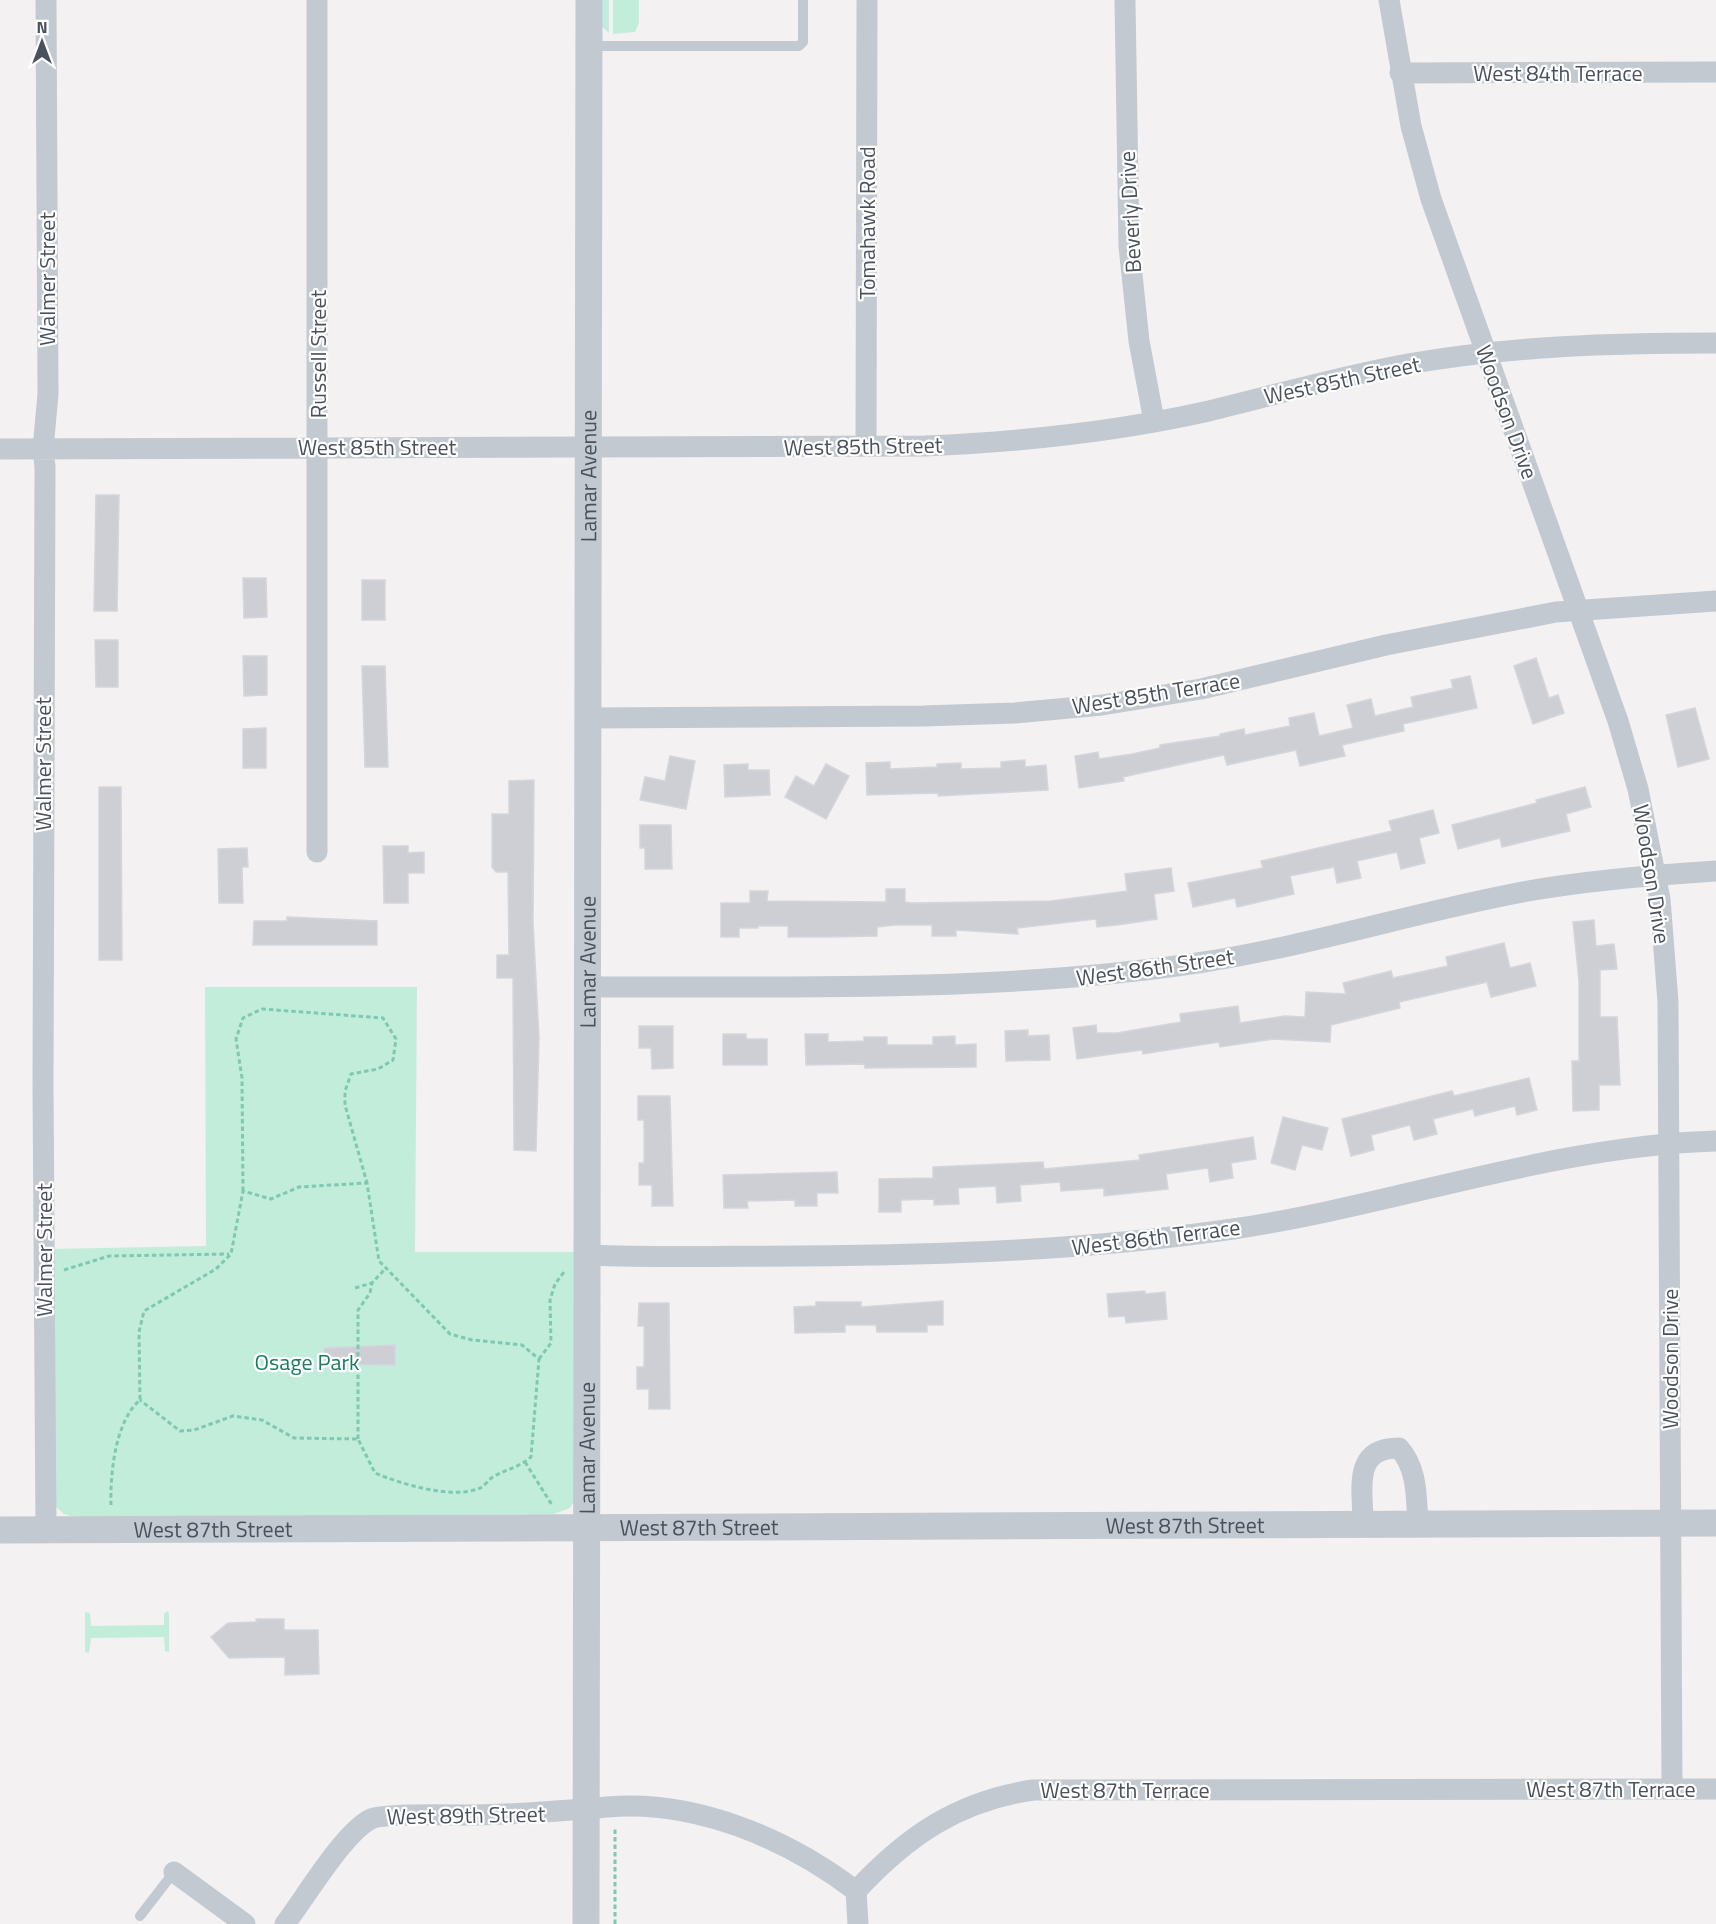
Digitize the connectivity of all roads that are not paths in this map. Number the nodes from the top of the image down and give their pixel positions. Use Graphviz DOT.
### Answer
graph roads {
  1 [pos="46,0"];
  2 [pos="317,0"];
  3 [pos="589,0"];
  4 [pos="803,0"];
  5 [pos="867,0"];
  6 [pos="1125,0"];
  7 [pos="1389,0"];
  8 [pos="589,46"];
  9 [pos="1716,72"];
  10 [pos="1400,73"];
  11 [pos="1716,343"];
  12 [pos="1485,353"];
  13 [pos="1154,421"];
  14 [pos="866,446"];
  15 [pos="316,448"];
  16 [pos="588,448"];
  17 [pos="0,449"];
  18 [pos="43,449"];
  19 [pos="1716,601"];
  20 [pos="1580,611"];
  21 [pos="588,718"];
  22 [pos="316,852"];
  23 [pos="1716,871"];
  24 [pos="1656,874"];
  25 [pos="587,987"];
  26 [pos="1716,1141"];
  27 [pos="1670,1144"];
  28 [pos="578,1262"];
  29 [pos="1670,1522"];
  30 [pos="1716,1523"];
  31 [pos="1363,1524"];
  32 [pos="1418,1524"];
  33 [pos="586,1526"];
  34 [pos="46,1529"];
  35 [pos="0,1530"];
  36 [pos="1672,1789"];
  37 [pos="1716,1789"];
  38 [pos="586,1811"];
  39 [pos="174,1872"];
  40 [pos="856,1891"];
  41 [pos="140,1916"];
  42 [pos="245,1924"];
  43 [pos="285,1924"];
  44 [pos="586,1924"];
  45 [pos="858,1924"];
  1 -- 18 [label="street, Walmer Street"];
  2 -- 15 [label="street, Russell Street"];
  3 -- 8 [label="street, Lamar Avenue"];
  4 -- 8 [label="lane"];
  5 -- 14 [label="street, Tomahawk Road"];
  6 -- 13 [label="street, Beverly Drive"];
  7 -- 10 [label="street, Woodson Drive"];
  8 -- 16 [label="street, Lamar Avenue"];
  9 -- 10 [label="street, West 84th Terrace"];
  10 -- 12 [label="street, Woodson Drive"];
  11 -- 12 [label="street, West 85th Street"];
  12 -- 13 [label="street, West 85th Street"];
  12 -- 20 [label="street, Woodson Drive"];
  13 -- 14 [label="street, West 85th Street"];
  14 -- 16 [label="street, West 85th Street"];
  15 -- 16 [label="street, West 85th Street"];
  15 -- 18 [label="street, West 85th Street"];
  15 -- 22 [label="street, Russell Street"];
  16 -- 21 [label="street, Lamar Avenue"];
  17 -- 18 [label="street, West 85th Street"];
  18 -- 34 [label="street, Walmer Street"];
  19 -- 20 [label="street, West 85th Terrace"];
  20 -- 21 [label="street, West 85th Terrace"];
  20 -- 24 [label="street, Woodson Drive"];
  21 -- 25 [label="street, Lamar Avenue"];
  23 -- 24 [label="street, West 86th Street"];
  24 -- 25 [label="street, West 86th Street"];
  24 -- 27 [label="street, Woodson Drive"];
  25 -- 28 [label="street, Lamar Avenue"];
  26 -- 27 [label="street, West 86th Terrace"];
  27 -- 28 [label="street, West 86th Terrace"];
  27 -- 29 [label="street, Woodson Drive"];
  28 -- 33 [label="street, Lamar Avenue"];
  29 -- 30 [label="street, West 87th Street"];
  29 -- 32 [label="street, West 87th Street"];
  29 -- 36 [label="street, Woodson Drive"];
  31 -- 32 [label="street, West 87th Street"];
  31 -- 32 [label="street"];
  31 -- 33 [label="street, West 87th Street"];
  33 -- 34 [label="street, West 87th Street"];
  33 -- 38 [label="street, Lamar Avenue"];
  34 -- 35 [label="street, West 87th Street"];
  36 -- 37 [label="street, West 87th Terrace"];
  36 -- 40 [label="street, West 87th Terrace"];
  38 -- 40 [label="street"];
  38 -- 43 [label="street, West 89th Street"];
  38 -- 44 [label="street, Lamar Avenue"];
  39 -- 41 [label="lane"];
  39 -- 42 [label="street"];
  40 -- 45 [label="street"];
}
